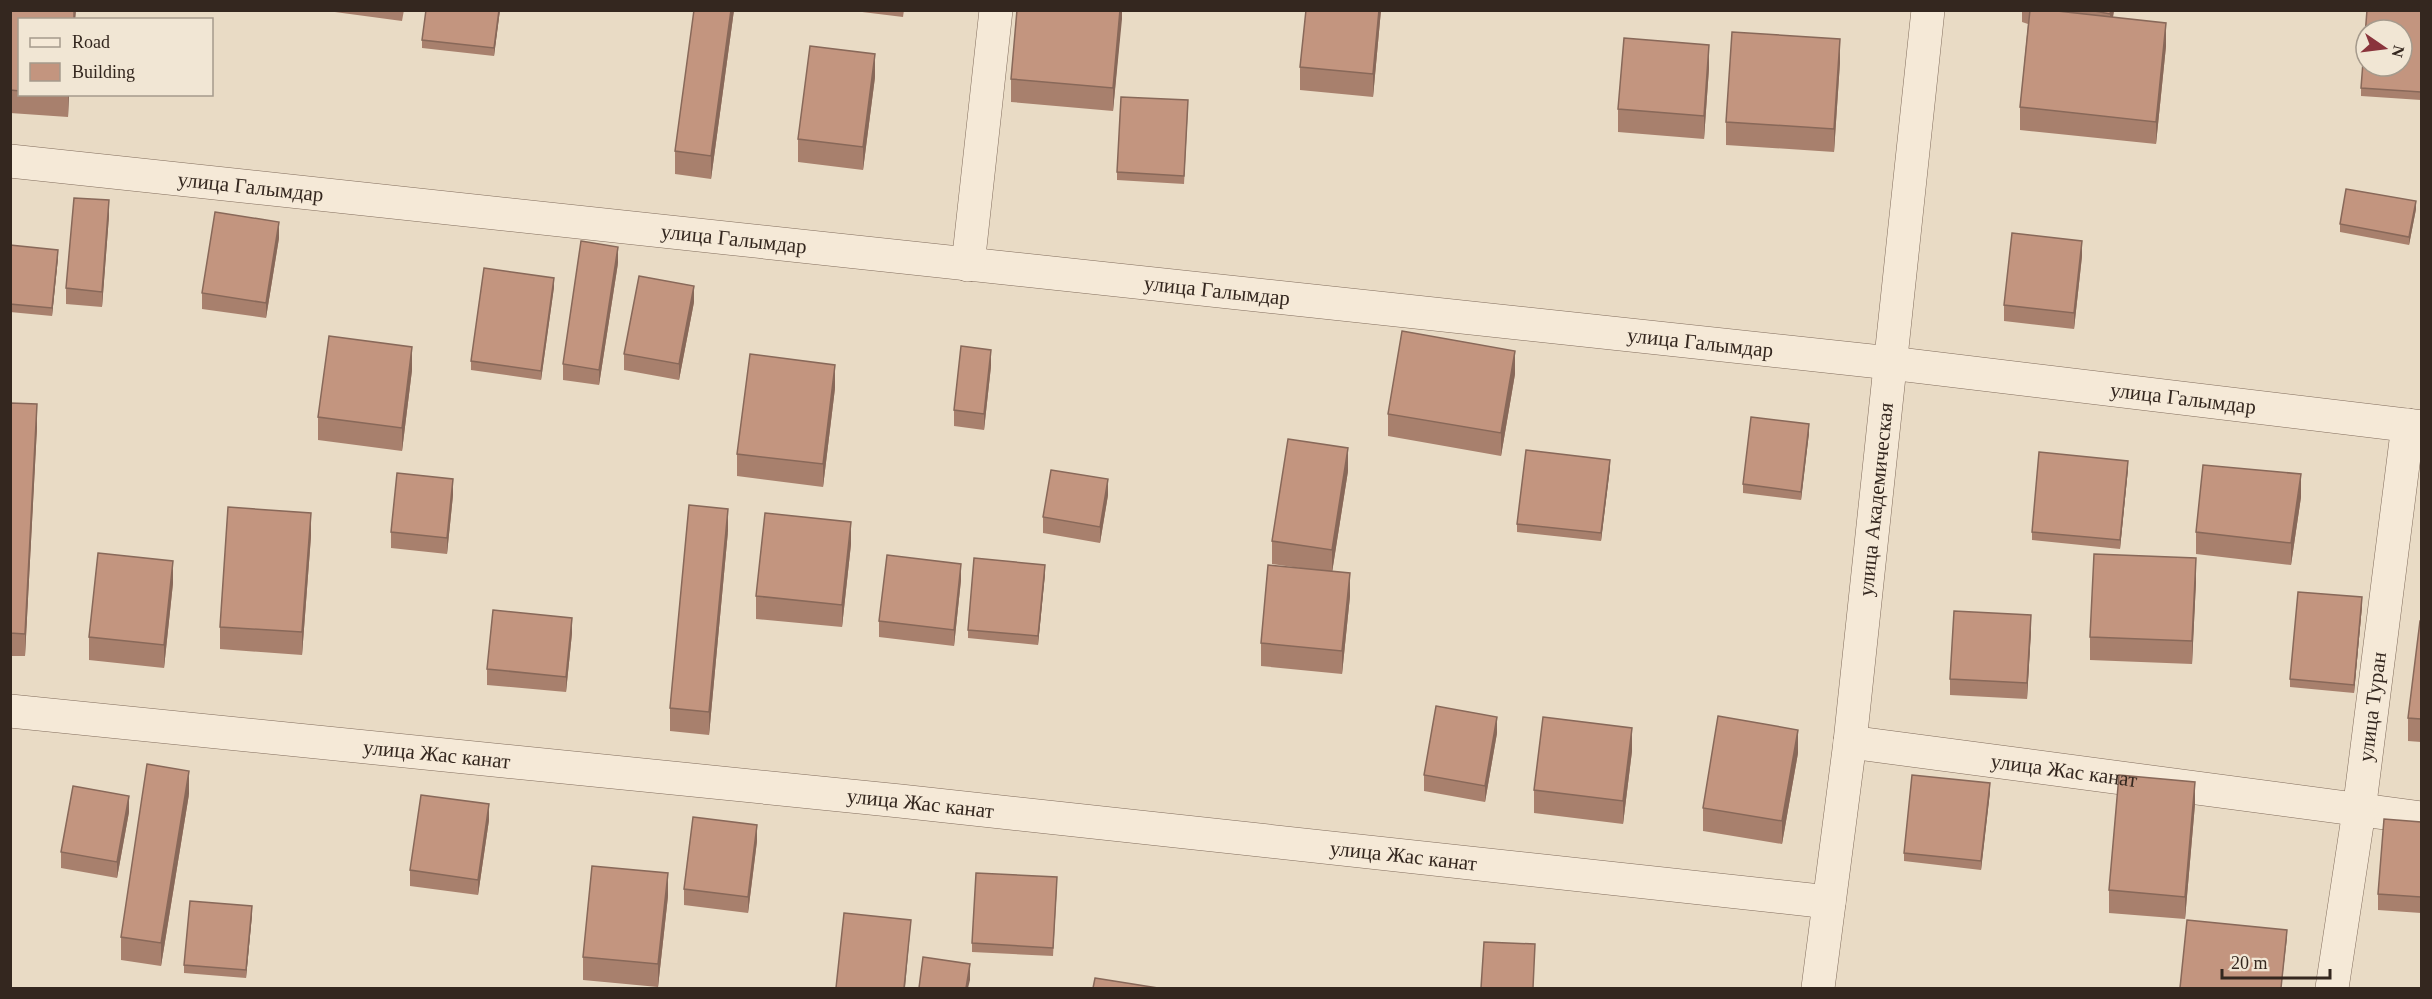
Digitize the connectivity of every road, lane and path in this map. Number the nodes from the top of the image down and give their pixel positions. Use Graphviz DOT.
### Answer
graph roads {
  1 [pos="996,10"];
  2 [pos="1928,10"];
  3 [pos="10,161"];
  4 [pos="968,265"];
  5 [pos="1890,363"];
  6 [pos="2415,426"];
  7 [pos="10,711"];
  8 [pos="1850,742"];
  9 [pos="2359,811"];
  10 [pos="2421,819"];
  11 [pos="1829,902"];
  12 [pos="1818,988"];
  13 [pos="2332,988"];
  1 -- 4 [label="street"];
  2 -- 5 [label="street, улица Академическая"];
  3 -- 4 [label="street, улица Галымдар"];
  4 -- 5 [label="street, улица Галымдар"];
  5 -- 6 [label="street, улица Галымдар"];
  5 -- 8 [label="street, улица Академическая"];
  6 -- 9 [label="street, улица Туран"];
  7 -- 11 [label="street, улица Жас канат"];
  8 -- 9 [label="street, улица Жас канат"];
  8 -- 11 [label="street, улица Академическая"];
  9 -- 10 [label="street, улица Жас канат"];
  9 -- 13 [label="street, улица Туран"];
  11 -- 12 [label="street, улица Академическая"];
}
